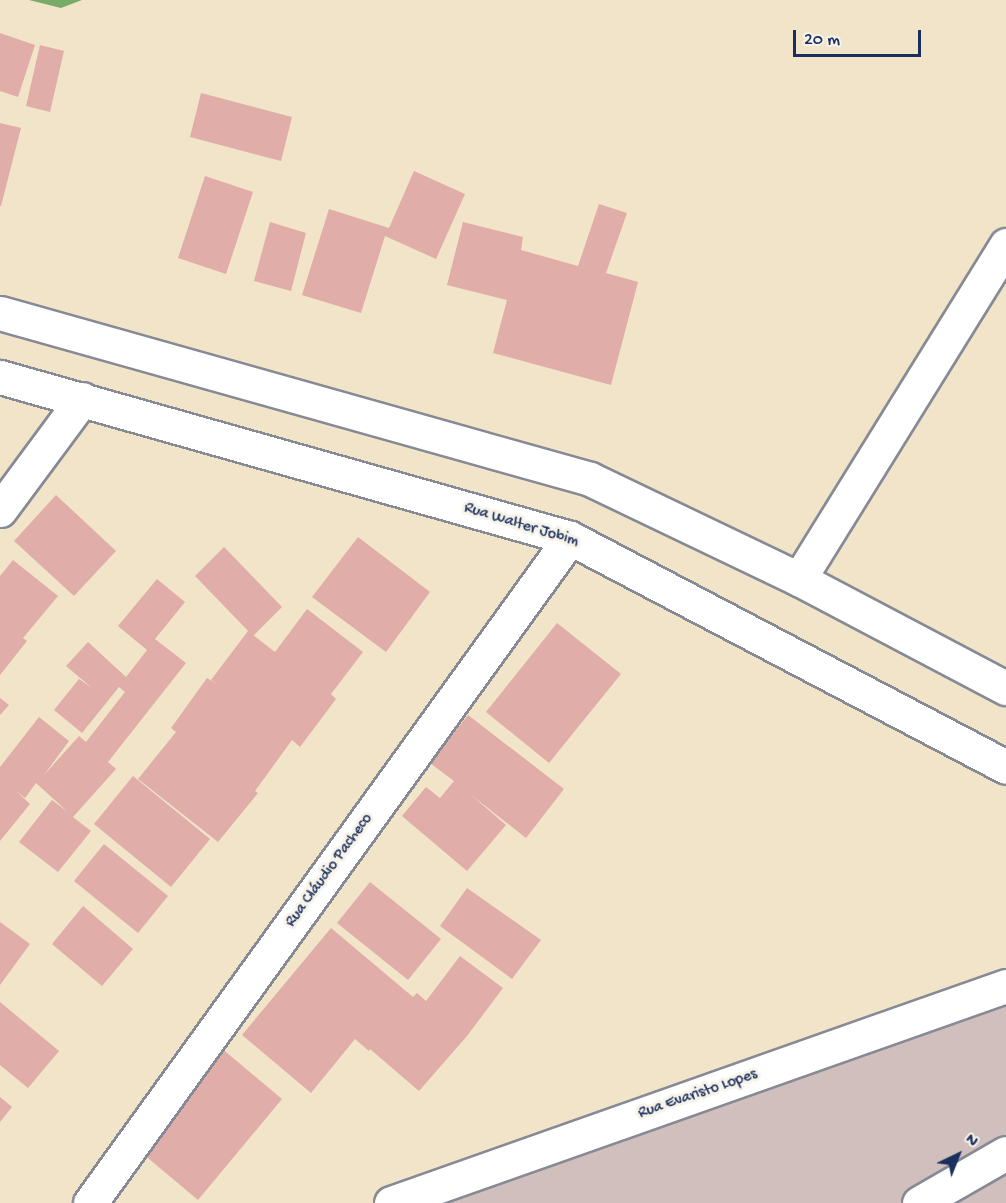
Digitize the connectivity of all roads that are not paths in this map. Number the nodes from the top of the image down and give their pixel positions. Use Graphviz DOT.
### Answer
graph roads {
  1 [pos="1006,245"];
  2 [pos="0,313"];
  3 [pos="0,377"];
  4 [pos="82,399"];
  5 [pos="0,510"];
  6 [pos="570,538"];
  7 [pos="799,579"];
  8 [pos="1006,687"];
  9 [pos="1006,767"];
  10 [pos="1006,986"];
  11 [pos="1006,1153"];
  12 [pos="90,1203"];
  13 [pos="391,1203"];
  14 [pos="919,1203"];
  1 -- 7 [label="main road"];
  2 -- 7 [label="main road"];
  3 -- 4 [label="main road, Rua Walter Jobim"];
  4 -- 5 [label="main road"];
  4 -- 6 [label="main road, Rua Walter Jobim"];
  6 -- 9 [label="main road, Rua Walter Jobim"];
  6 -- 12 [label="main road, Rua Cláudio Pacheco"];
  7 -- 8 [label="main road"];
  10 -- 13 [label="main road, Rua Evaristo Lopes"];
  11 -- 14 [label="main road"];
}
